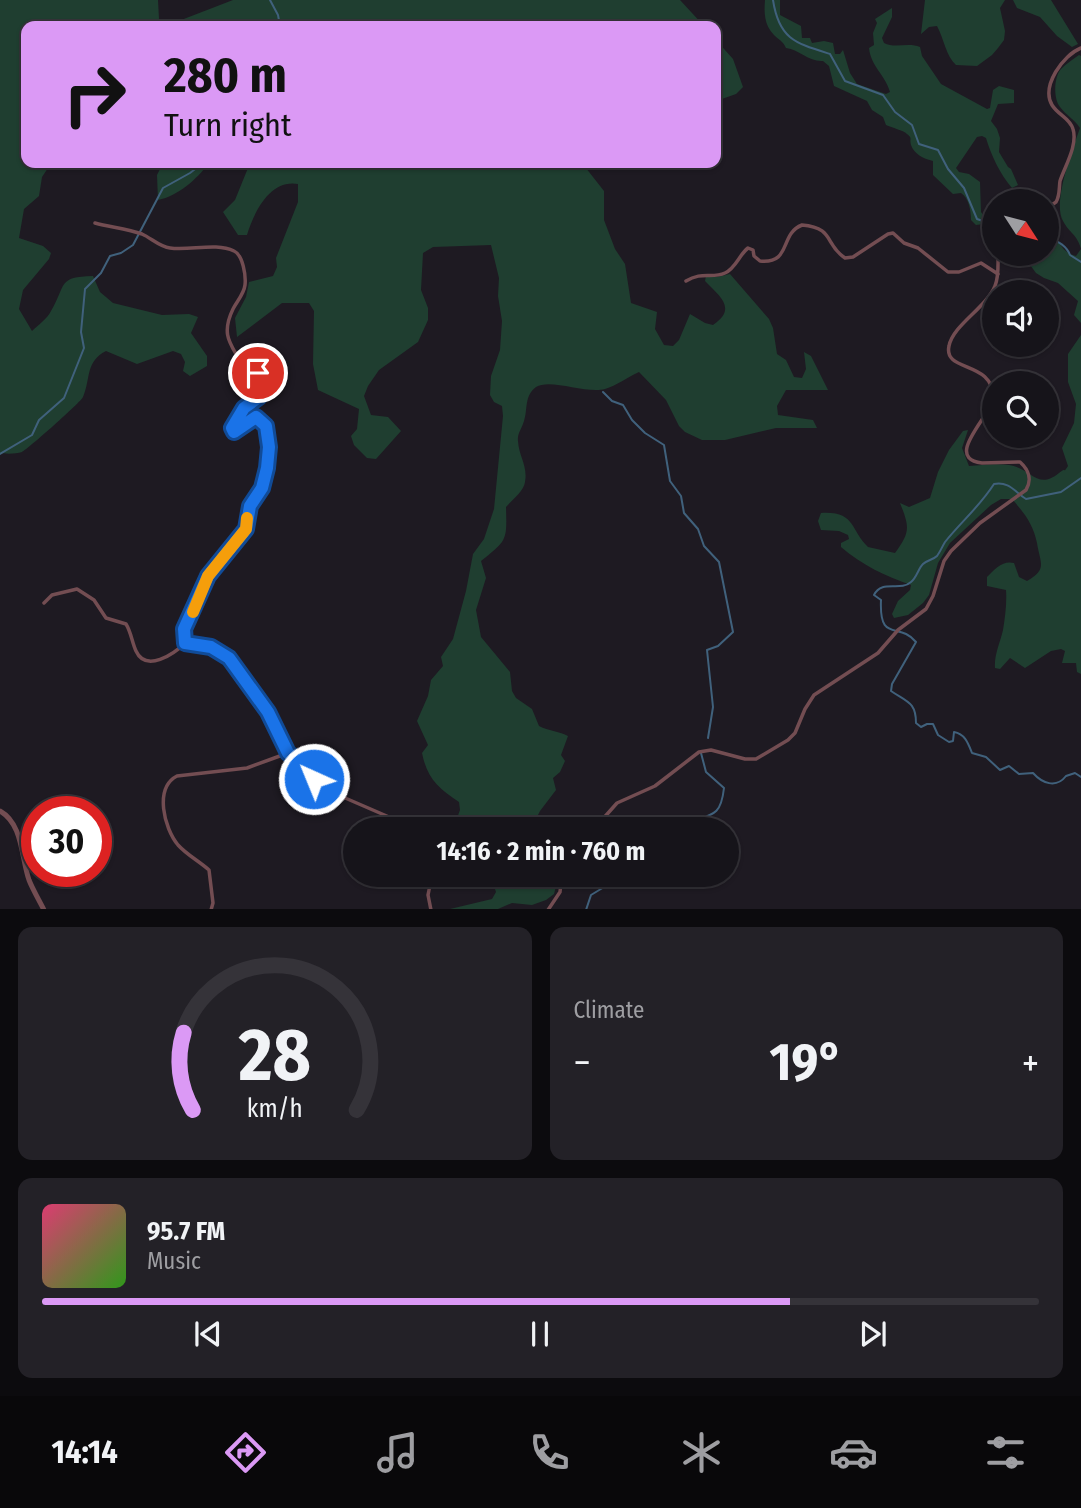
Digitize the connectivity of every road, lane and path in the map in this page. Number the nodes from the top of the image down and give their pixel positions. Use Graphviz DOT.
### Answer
graph roads {
  1 [pos="1081,48"];
  2 [pos="1059,189"];
  3 [pos="95,223"];
  4 [pos="998,266"];
  5 [pos="998,275"];
  6 [pos="686,281"];
  7 [pos="44,603"];
  8 [pos="185,643"];
  9 [pos="288,753"];
  10 [pos="0,811"];
  11 [pos="389,817"];
  12 [pos="605,817"];
  13 [pos="430,887"];
  14 [pos="561,887"];
  15 [pos="44,909"];
  16 [pos="211,909"];
  17 [pos="432,909"];
  18 [pos="548,909"];
  1 -- 2 [label="street"];
  3 -- 8 [label="street"];
  4 -- 5 [label="street"];
  5 -- 6 [label="street"];
  5 -- 12 [label="street"];
  7 -- 8 [label="street"];
  8 -- 9 [label="street"];
  9 -- 11 [label="street"];
  9 -- 16 [label="street"];
  10 -- 15 [label="street"];
  13 -- 17 [label="street"];
  14 -- 18 [label="street"];
}
